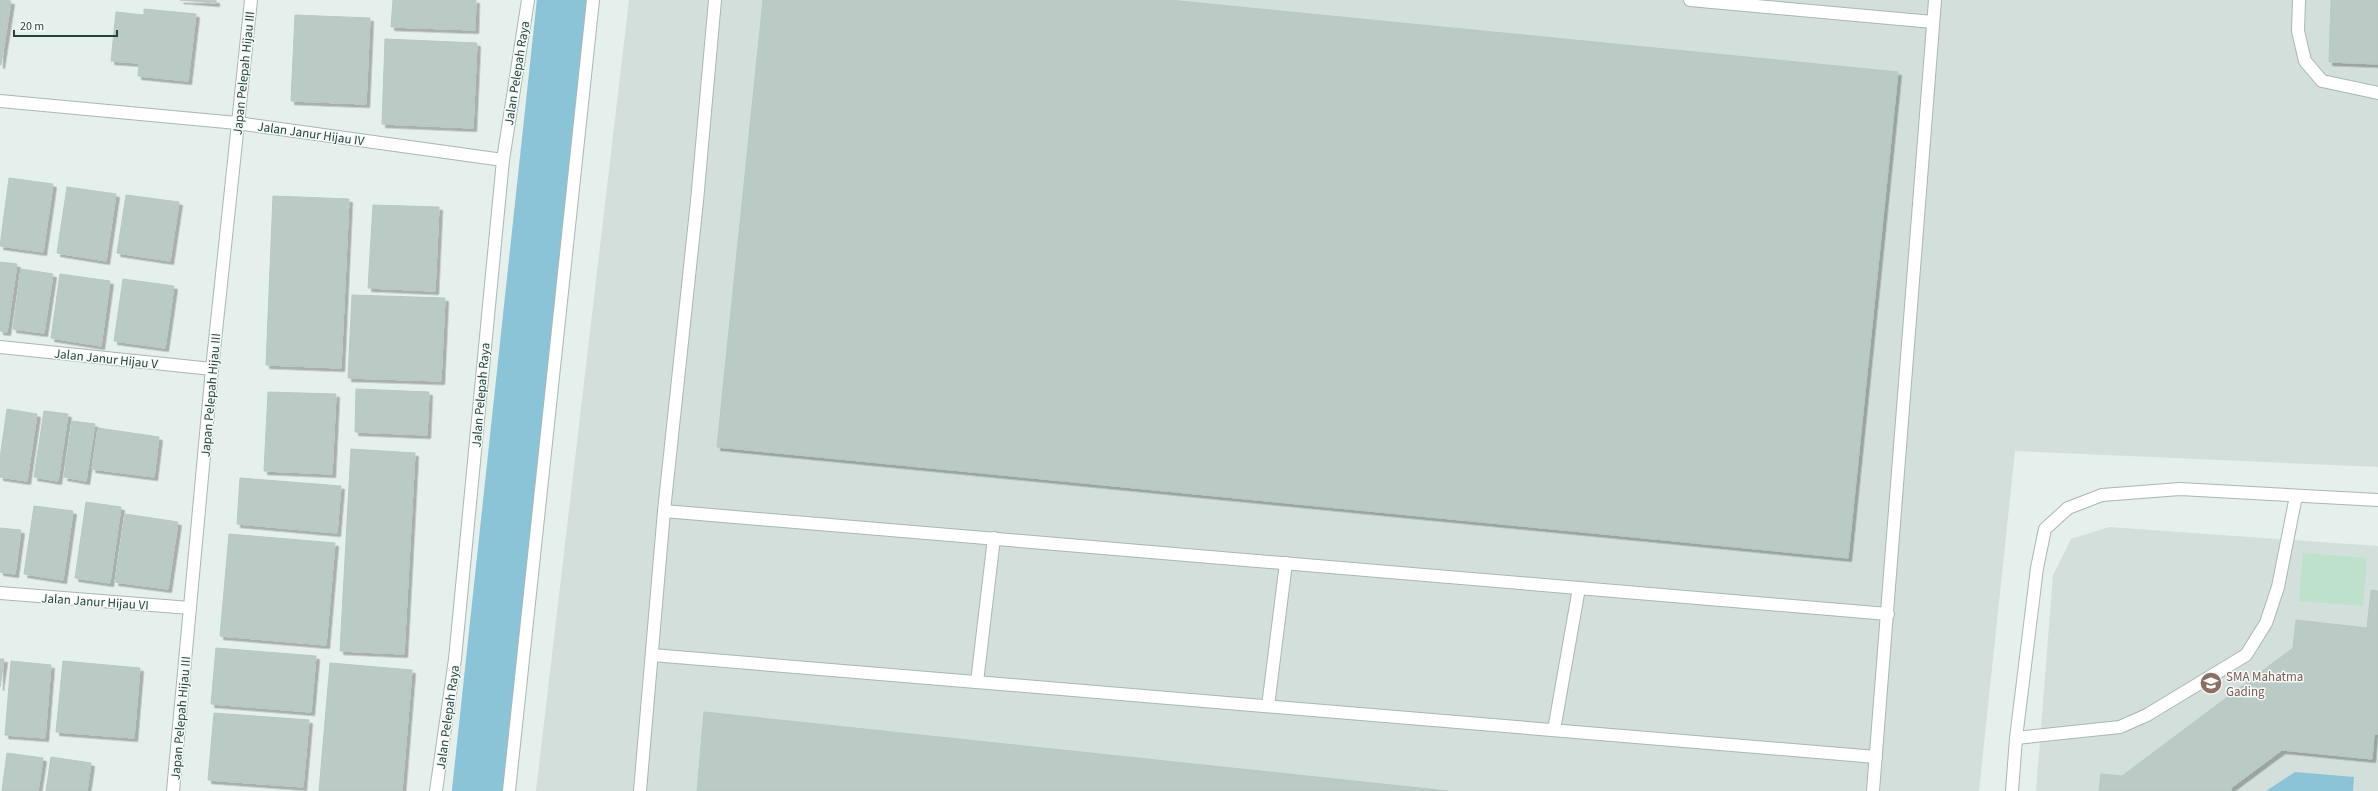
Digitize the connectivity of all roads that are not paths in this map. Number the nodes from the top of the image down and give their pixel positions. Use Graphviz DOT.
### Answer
graph roads {
  1 [pos="251,0"];
  2 [pos="528,0"];
  3 [pos="593,0"];
  4 [pos="715,0"];
  5 [pos="1690,0"];
  6 [pos="1935,0"];
  7 [pos="2298,0"];
  8 [pos="1933,22"];
  9 [pos="2378,93"];
  10 [pos="0,101"];
  11 [pos="238,123"];
  12 [pos="503,160"];
  13 [pos="0,347"];
  14 [pos="212,369"];
  15 [pos="2296,496"];
  16 [pos="2378,500"];
  17 [pos="664,511"];
  18 [pos="994,538"];
  19 [pos="1286,563"];
  20 [pos="1579,588"];
  21 [pos="0,594"];
  22 [pos="190,608"];
  23 [pos="1888,614"];
  24 [pos="652,655"];
  25 [pos="977,682"];
  26 [pos="1268,706"];
  27 [pos="1554,730"];
  28 [pos="2016,738"];
  29 [pos="1876,757"];
  30 [pos="173,791"];
  31 [pos="436,791"];
  32 [pos="509,791"];
  33 [pos="640,791"];
  34 [pos="1873,791"];
  35 [pos="2012,791"];
  1 -- 11 [label="street, Japan Pelepah Hijau III"];
  2 -- 12 [label="street, Jalan Pelepah Raya"];
  3 -- 32 [label="street"];
  4 -- 17 [label="street"];
  5 -- 8 [label="street"];
  6 -- 8 [label="street"];
  7 -- 9 [label="street"];
  8 -- 23 [label="street"];
  10 -- 11 [label="street, Jalan Janur Hijau IV"];
  11 -- 12 [label="street, Jalan Janur Hijau IV"];
  11 -- 14 [label="street, Japan Pelepah Hijau III"];
  12 -- 31 [label="street, Jalan Pelepah Raya"];
  13 -- 14 [label="street, Jalan Janur Hijau V"];
  14 -- 22 [label="street, Japan Pelepah Hijau III"];
  15 -- 16 [label="street"];
  15 -- 28 [label="street"];
  15 -- 28 [label="street"];
  17 -- 18 [label="street"];
  17 -- 24 [label="street"];
  18 -- 19 [label="street"];
  18 -- 25 [label="street"];
  19 -- 20 [label="street"];
  19 -- 26 [label="street"];
  20 -- 23 [label="street"];
  20 -- 27 [label="street"];
  21 -- 22 [label="street, Jalan Janur Hijau VI"];
  22 -- 30 [label="street, Japan Pelepah Hijau III"];
  23 -- 29 [label="street"];
  24 -- 25 [label="street"];
  24 -- 33 [label="street"];
  25 -- 26 [label="street"];
  26 -- 27 [label="street"];
  27 -- 29 [label="street"];
  28 -- 35 [label="street"];
  29 -- 34 [label="street"];
}
